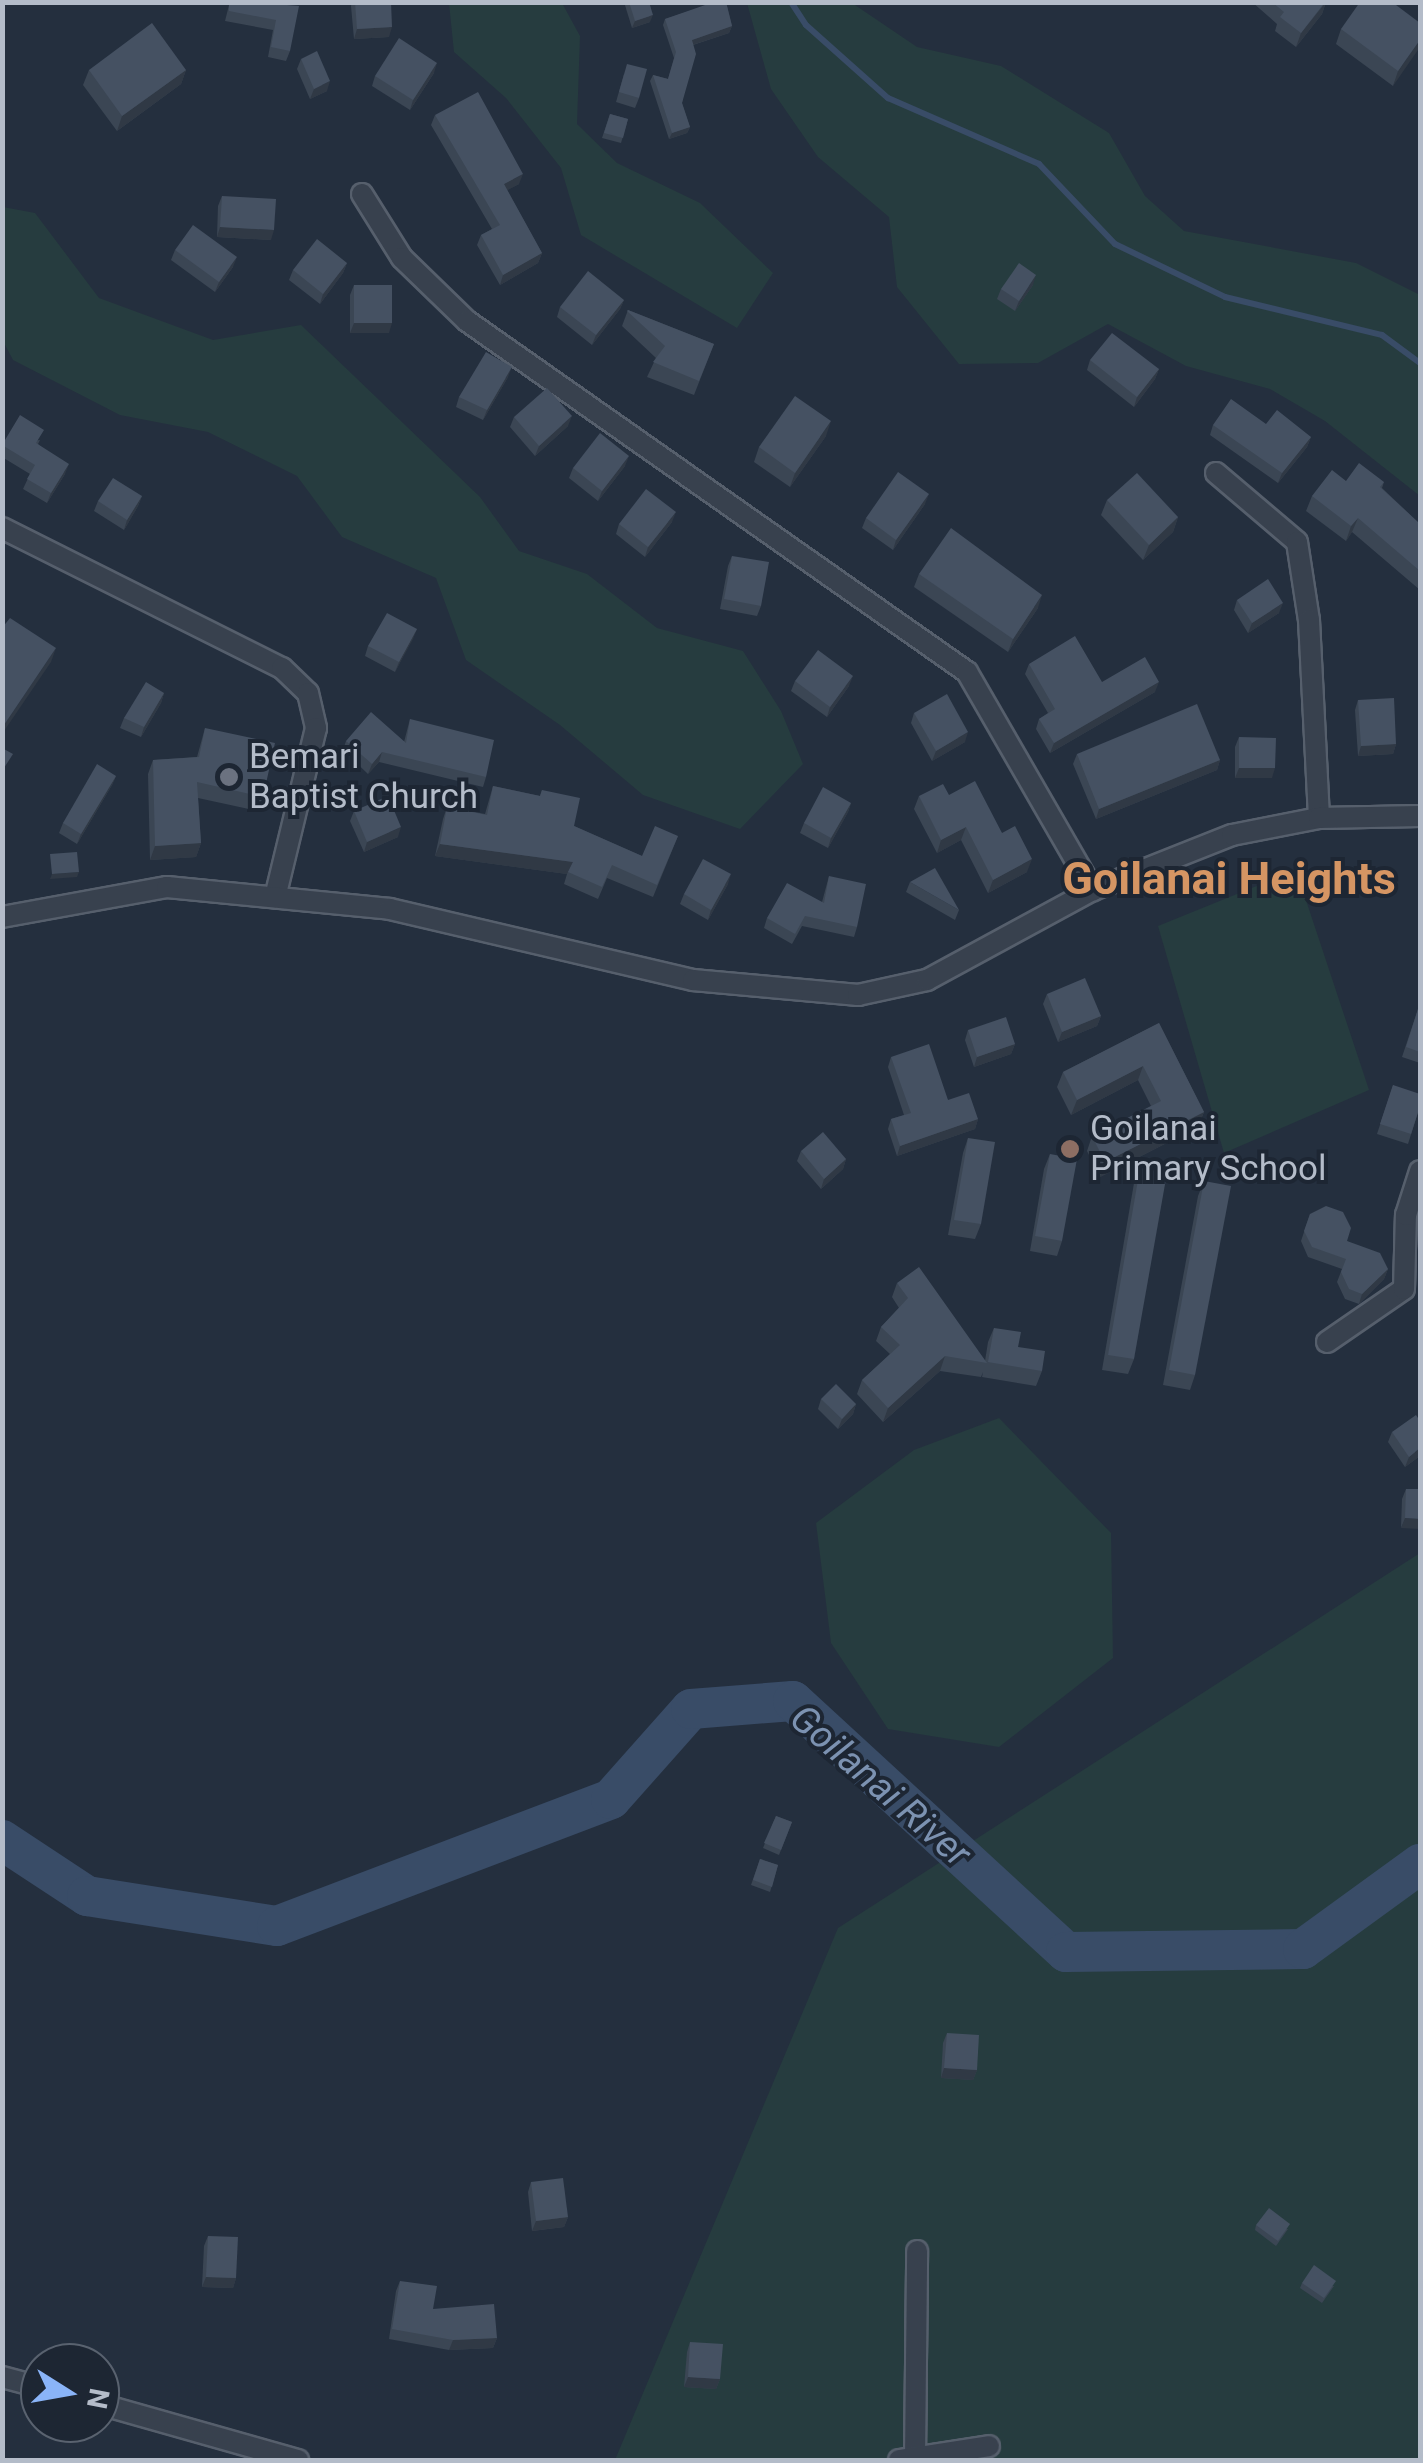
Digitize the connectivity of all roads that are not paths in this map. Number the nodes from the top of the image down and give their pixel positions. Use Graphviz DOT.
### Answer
graph roads {
  1 [pos="362,194"];
  2 [pos="1216,473"];
  3 [pos="3,529"];
  4 [pos="1420,816"];
  5 [pos="1318,818"];
  6 [pos="1093,890"];
  7 [pos="275,897"];
  8 [pos="2,917"];
  9 [pos="1420,1171"];
  10 [pos="1328,1342"];
  11 [pos="916,2251"];
  12 [pos="120,2410"];
  13 [pos="989,2446"];
  14 [pos="907,2459"];
  15 [pos="298,2460"];
  1 -- 6 [label="street"];
  2 -- 5 [label="street"];
  3 -- 7 [label="street"];
  4 -- 5 [label="street"];
  5 -- 6 [label="street"];
  6 -- 7 [label="street"];
  7 -- 8 [label="street"];
  9 -- 10 [label="street"];
  11 -- 14 [label="street"];
  12 -- 15 [label="street"];
  13 -- 14 [label="street"];
}
